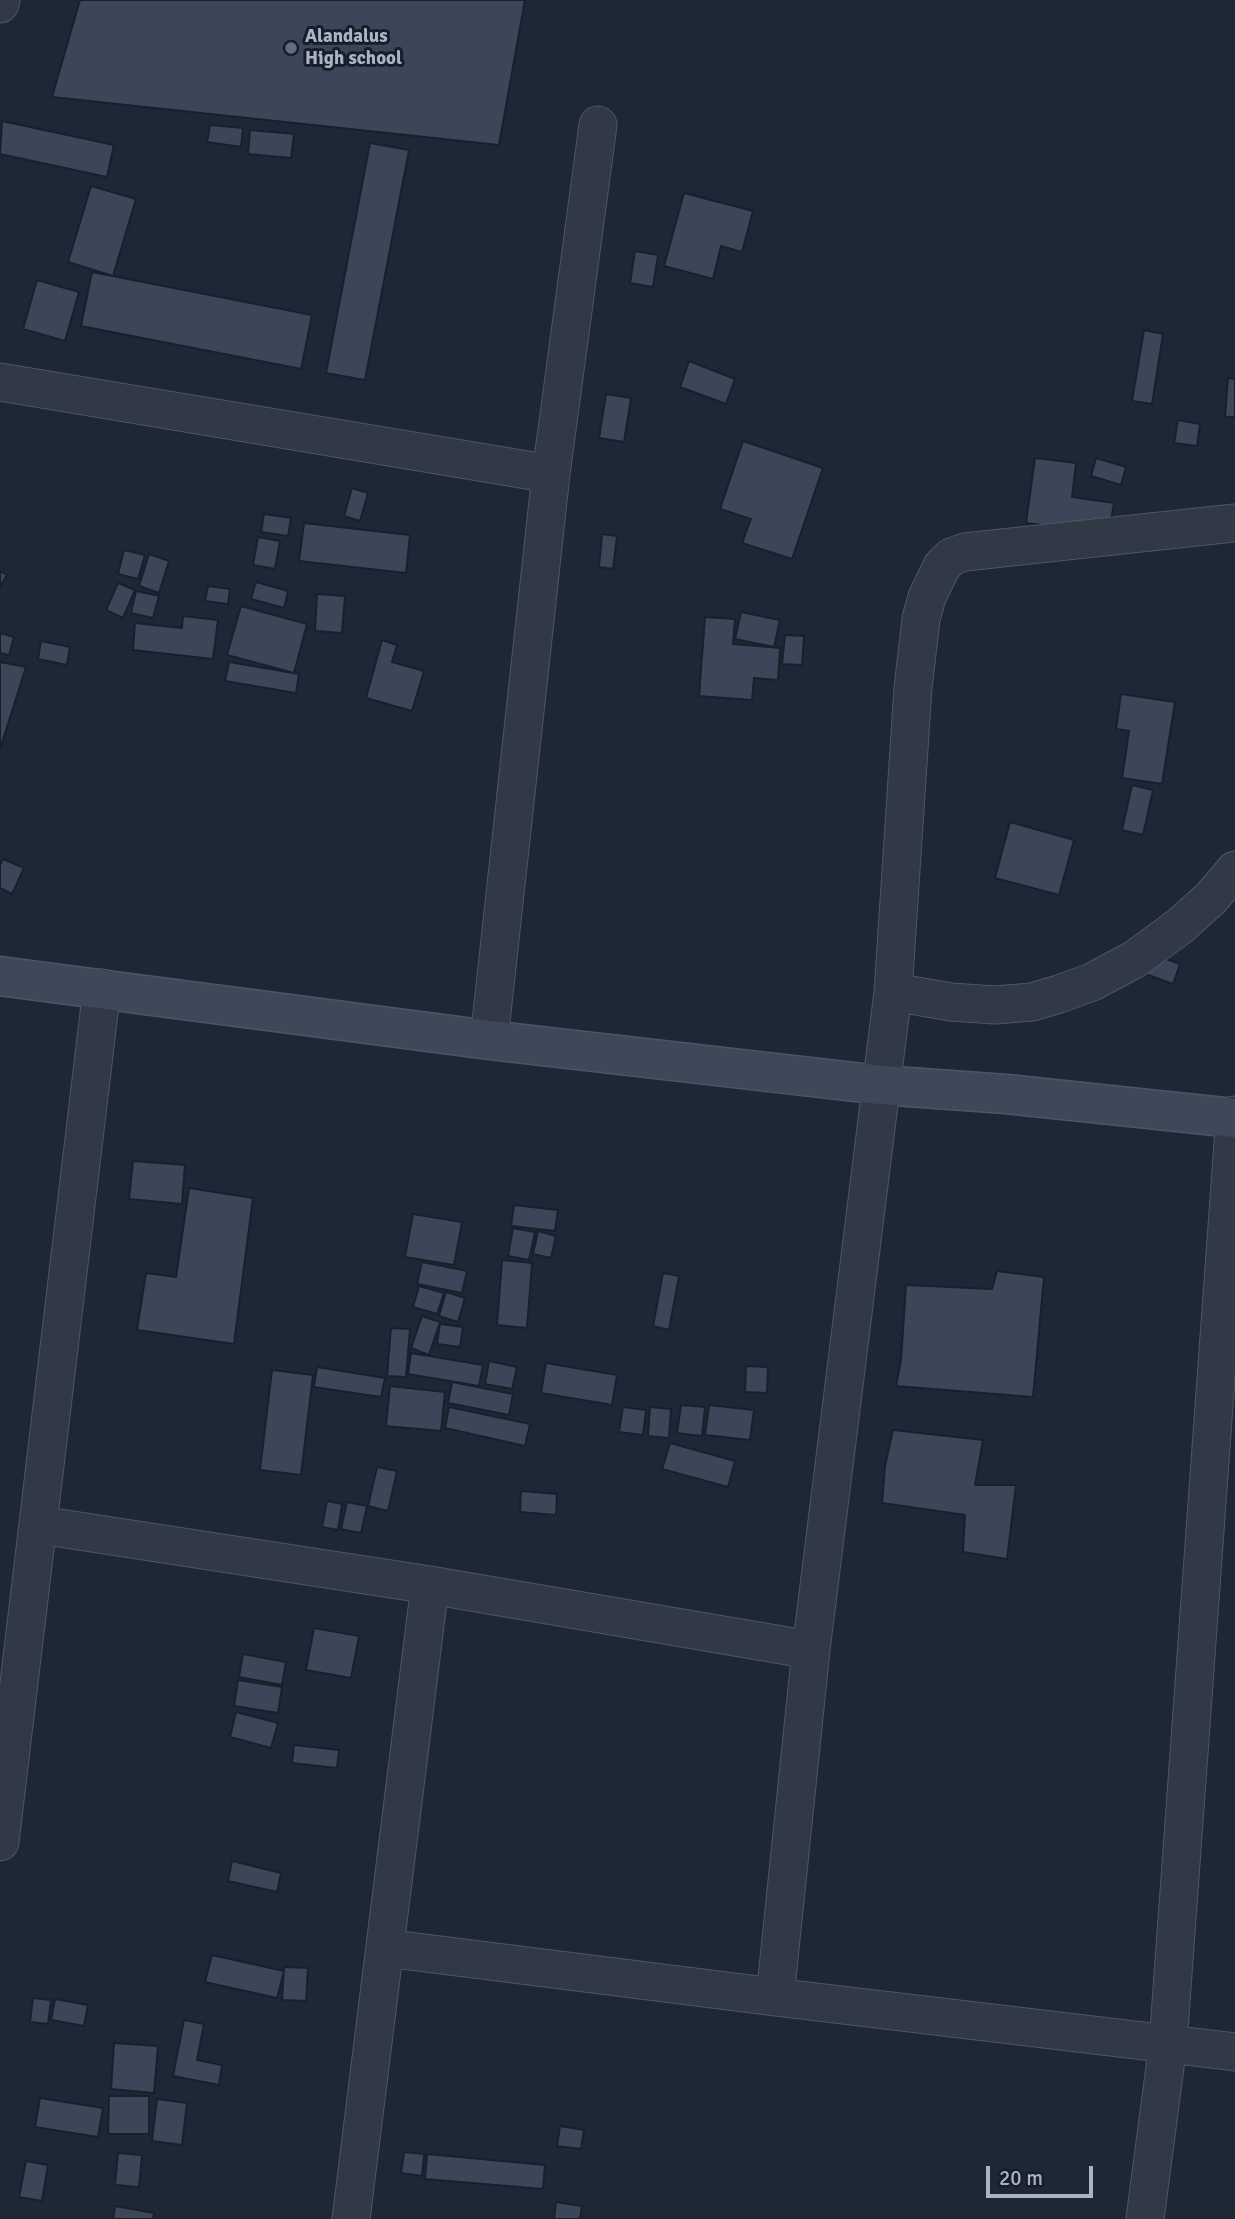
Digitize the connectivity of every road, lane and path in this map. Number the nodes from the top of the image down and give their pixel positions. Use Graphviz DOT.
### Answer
graph roads {
  1 [pos="598,125"];
  2 [pos="0,382"];
  3 [pos="551,474"];
  4 [pos="1235,523"];
  5 [pos="1235,870"];
  6 [pos="0,976"];
  7 [pos="102,988"];
  8 [pos="893,992"];
  9 [pos="489,1040"];
  10 [pos="881,1085"];
  11 [pos="1235,1117"];
  12 [pos="40,1525"];
  13 [pos="430,1584"];
  14 [pos="811,1650"];
  15 [pos="3,1794"];
  16 [pos="0,1842"];
  17 [pos="385,1948"];
  18 [pos="775,1997"];
  19 [pos="1168,2044"];
  20 [pos="1235,2052"];
  21 [pos="351,2219"];
  22 [pos="1146,2219"];
  1 -- 3 [label="street"];
  2 -- 3 [label="street"];
  3 -- 9 [label="street"];
  4 -- 8 [label="street"];
  5 -- 8 [label="street"];
  6 -- 7 [label="main road"];
  7 -- 9 [label="main road"];
  7 -- 12 [label="street"];
  8 -- 10 [label="street"];
  9 -- 10 [label="main road"];
  10 -- 11 [label="main road"];
  10 -- 14 [label="street"];
  11 -- 19 [label="street"];
  12 -- 13 [label="street"];
  12 -- 15 [label="street"];
  13 -- 14 [label="street"];
  13 -- 17 [label="street"];
  14 -- 18 [label="street"];
  15 -- 16 [label="street"];
  17 -- 18 [label="street"];
  17 -- 21 [label="street"];
  18 -- 19 [label="street"];
  19 -- 20 [label="street"];
  19 -- 22 [label="street"];
}
